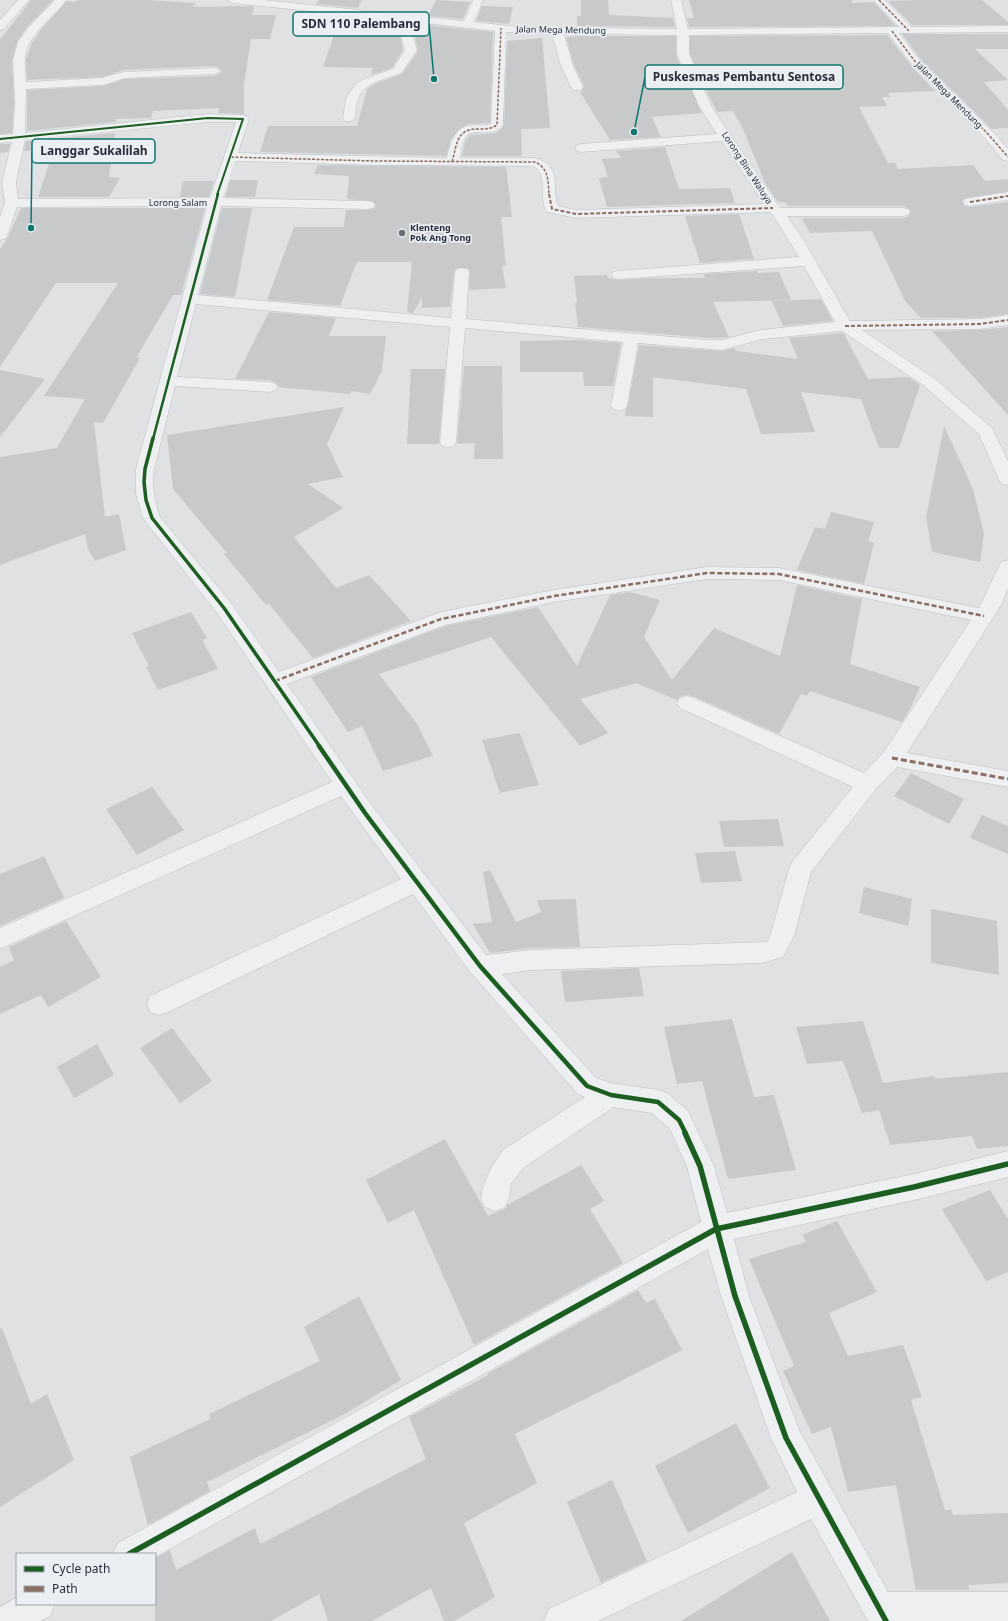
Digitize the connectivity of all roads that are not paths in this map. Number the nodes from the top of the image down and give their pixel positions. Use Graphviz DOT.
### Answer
graph roads {
  1 [pos="24,0"];
  2 [pos="61,0"];
  3 [pos="232,0"];
  4 [pos="478,0"];
  5 [pos="676,0"];
  6 [pos="879,0"];
  7 [pos="411,17"];
  8 [pos="468,24"];
  9 [pos="0,27"];
  10 [pos="501,28"];
  11 [pos="1008,29"];
  12 [pos="557,30"];
  13 [pos="892,31"];
  14 [pos="909,31"];
  15 [pos="683,32"];
  16 [pos="214,71"];
  17 [pos="755,77"];
  18 [pos="695,80"];
  19 [pos="20,86"];
  20 [pos="577,87"];
  21 [pos="349,118"];
  22 [pos="19,137"];
  23 [pos="726,137"];
  24 [pos="0,139"];
  25 [pos="580,148"];
  26 [pos="231,157"];
  27 [pos="1008,157"];
  28 [pos="452,162"];
  29 [pos="1008,196"];
  30 [pos="215,202"];
  31 [pos="970,202"];
  32 [pos="12,203"];
  33 [pos="368,204"];
  34 [pos="775,210"];
  35 [pos="904,212"];
  36 [pos="0,236"];
  37 [pos="808,261"];
  38 [pos="462,272"];
  39 [pos="618,275"];
  40 [pos="190,299"];
  41 [pos="1008,320"];
  42 [pos="457,323"];
  43 [pos="845,326"];
  44 [pos="631,339"];
  45 [pos="168,381"];
  46 [pos="270,387"];
  47 [pos="619,406"];
  48 [pos="448,442"];
  49 [pos="1008,480"];
  50 [pos="1008,566"];
  51 [pos="984,616"];
  52 [pos="275,681"];
  53 [pos="687,703"];
  54 [pos="892,758"];
  55 [pos="1008,779"];
  56 [pos="867,784"];
  57 [pos="345,785"];
  58 [pos="416,882"];
  59 [pos="0,939"];
  60 [pos="480,966"];
  61 [pos="159,1004"];
  62 [pos="611,1095"];
  63 [pos="1008,1164"];
  64 [pos="495,1198"];
  65 [pos="716,1229"];
  66 [pos="818,1499"];
  67 [pos="131,1553"];
  68 [pos="36,1605"];
  69 [pos="1008,1609"];
  70 [pos="883,1615"];
  71 [pos="7,1621"];
  72 [pos="561,1621"];
  1 -- 9 [label="street"];
  2 -- 19 [label="street"];
  3 -- 7 [label="street, Jalan Mega Mendung"];
  4 -- 8 [label="street"];
  5 -- 15 [label="street, Lorong Bina Waluya"];
  6 -- 14 [label="street"];
  7 -- 8 [label="street, Jalan Mega Mendung"];
  7 -- 21 [label="street"];
  8 -- 10 [label="street, Jalan Mega Mendung"];
  10 -- 12 [label="street, Jalan Mega Mendung"];
  10 -- 28 [label="street"];
  11 -- 14 [label="street, Jalan Mega Mendung"];
  12 -- 15 [label="street, Jalan Mega Mendung"];
  12 -- 20 [label="street"];
  13 -- 14 [label="street, Jalan Mega Mendung"];
  13 -- 15 [label="street, Jalan Mega Mendung"];
  13 -- 27 [label="street, Jalan Mega Mendung"];
  15 -- 18 [label="street, Lorong Bina Waluya"];
  16 -- 19 [label="street"];
  17 -- 18 [label="street"];
  18 -- 23 [label="street, Lorong Bina Waluya"];
  19 -- 22 [label="street"];
  22 -- 24 [label="street"];
  22 -- 26 [label="street"];
  22 -- 32 [label="street"];
  23 -- 25 [label="street"];
  23 -- 34 [label="street, Lorong Bina Waluya"];
  26 -- 28 [label="street"];
  26 -- 30 [label="street"];
  28 -- 34 [label="street"];
  29 -- 31 [label="street"];
  30 -- 32 [label="street, Lorong Salam"];
  30 -- 33 [label="street, Lorong Salam"];
  30 -- 40 [label="street"];
  32 -- 36 [label="street"];
  34 -- 35 [label="street"];
  34 -- 37 [label="street, Lorong Bina Waluya"];
  37 -- 39 [label="street"];
  37 -- 43 [label="street, Lorong Bina Waluya"];
  38 -- 42 [label="street"];
  40 -- 42 [label="street"];
  40 -- 45 [label="street"];
  41 -- 43 [label="street"];
  42 -- 44 [label="street"];
  42 -- 48 [label="street"];
  43 -- 44 [label="street"];
  43 -- 49 [label="street"];
  44 -- 47 [label="street"];
  45 -- 46 [label="street"];
  45 -- 52 [label="street"];
  50 -- 51 [label="street"];
  51 -- 52 [label="street"];
  51 -- 54 [label="street"];
  52 -- 57 [label="street"];
  53 -- 56 [label="street"];
  54 -- 55 [label="street"];
  54 -- 56 [label="street"];
  56 -- 60 [label="street"];
  57 -- 58 [label="street"];
  57 -- 59 [label="street"];
  58 -- 60 [label="street"];
  58 -- 61 [label="street"];
  60 -- 62 [label="street"];
  62 -- 64 [label="street"];
  62 -- 65 [label="street"];
  63 -- 65 [label="street"];
  65 -- 66 [label="street"];
  65 -- 67 [label="street"];
  66 -- 70 [label="street"];
  66 -- 72 [label="street"];
  68 -- 71 [label="street"];
  69 -- 70 [label="street"];
}
